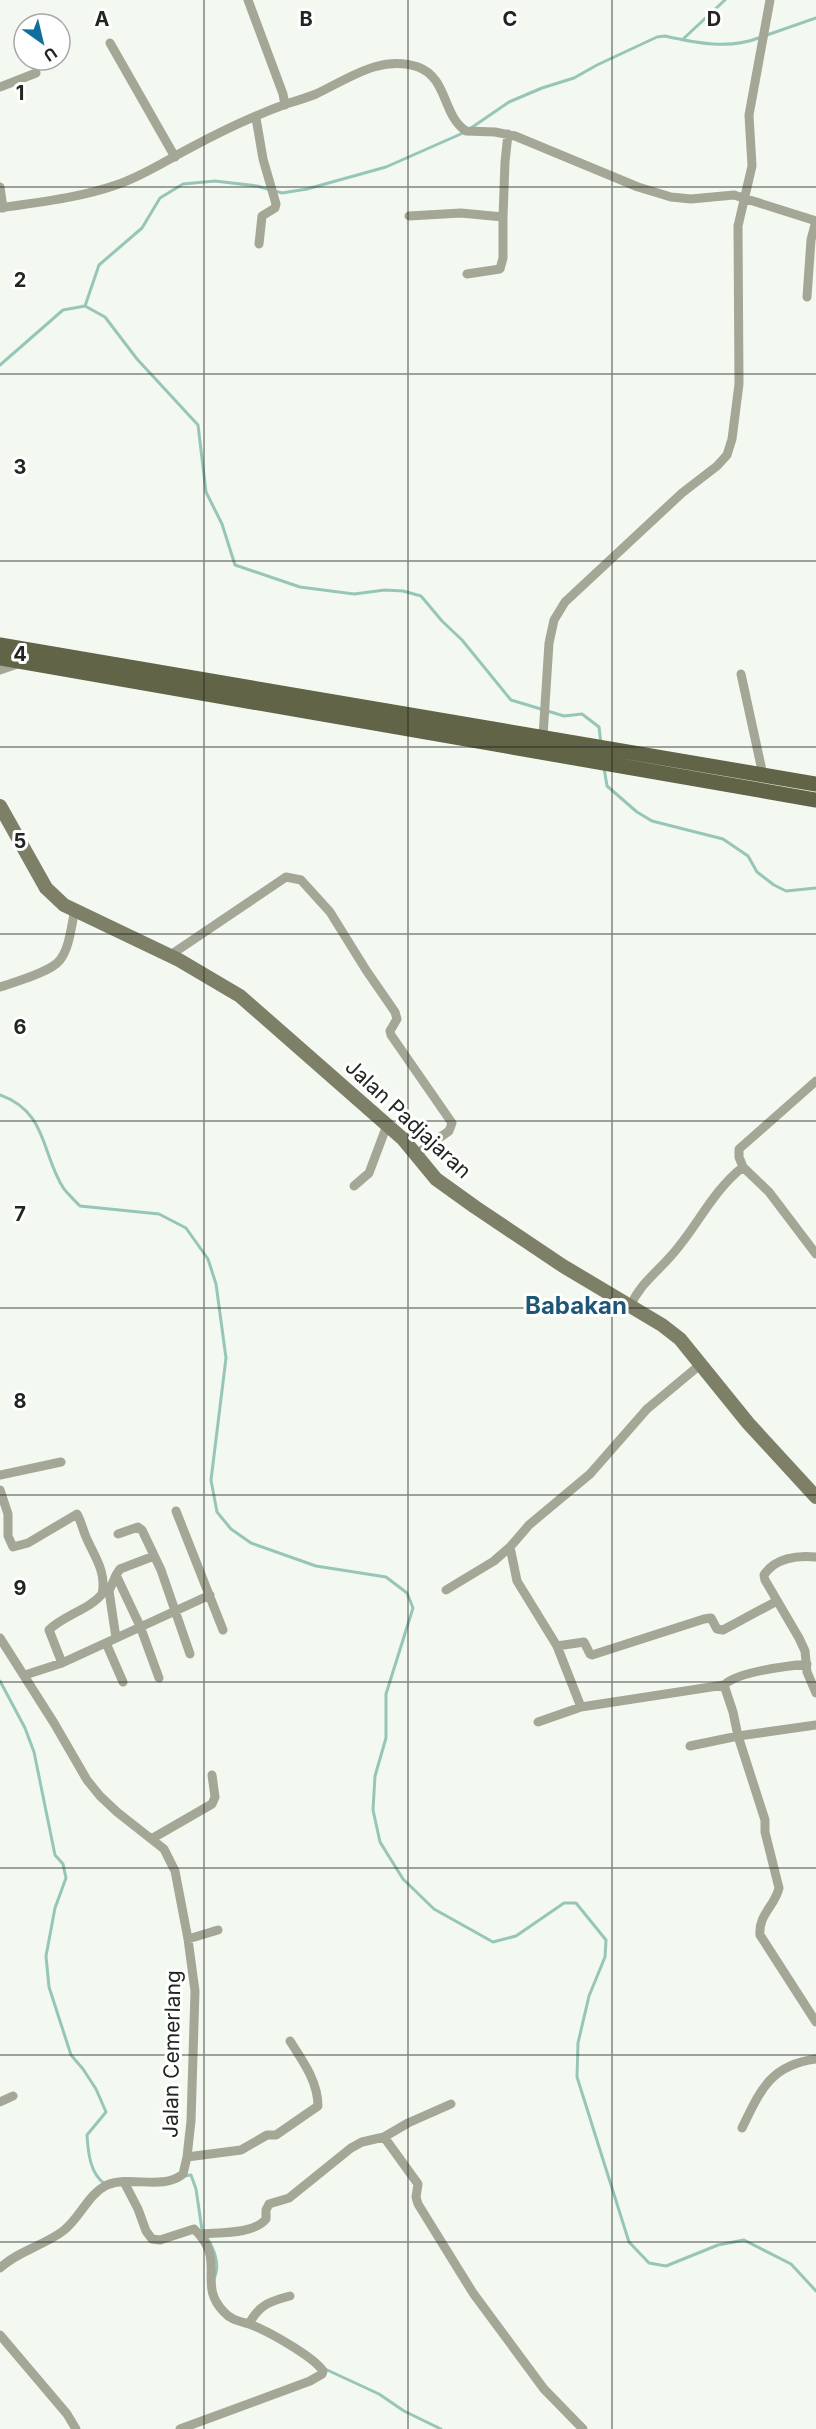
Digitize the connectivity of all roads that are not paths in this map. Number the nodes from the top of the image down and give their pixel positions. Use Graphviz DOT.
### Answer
graph roads {
  1 [pos="248,0"];
  2 [pos="770,0"];
  3 [pos="110,42"];
  4 [pos="36,73"];
  5 [pos="0,87"];
  6 [pos="285,105"];
  7 [pos="256,118"];
  8 [pos="508,134"];
  9 [pos="175,157"];
  10 [pos="0,188"];
  11 [pos="743,198"];
  12 [pos="2,208"];
  13 [pos="409,216"];
  14 [pos="503,217"];
  15 [pos="816,221"];
  16 [pos="260,244"];
  17 [pos="467,274"];
  18 [pos="807,297"];
  19 [pos="0,645"];
  20 [pos="0,658"];
  21 [pos="22,661"];
  22 [pos="83,665"];
  23 [pos="0,670"];
  24 [pos="741,674"];
  25 [pos="543,736"];
  26 [pos="763,775"];
  27 [pos="816,784"];
  28 [pos="816,800"];
  29 [pos="0,806"];
  30 [pos="75,910"];
  31 [pos="169,956"];
  32 [pos="0,987"];
  33 [pos="816,1081"];
  34 [pos="387,1125"];
  35 [pos="415,1155"];
  36 [pos="742,1167"];
  37 [pos="354,1186"];
  38 [pos="816,1254"];
  39 [pos="630,1307"];
  40 [pos="701,1364"];
  41 [pos="61,1462"];
  42 [pos="0,1474"];
  43 [pos="0,1490"];
  44 [pos="816,1497"];
  45 [pos="176,1511"];
  46 [pos="118,1534"];
  47 [pos="510,1548"];
  48 [pos="154,1556"];
  49 [pos="816,1557"];
  50 [pos="116,1575"];
  51 [pos="446,1590"];
  52 [pos="210,1595"];
  53 [pos="777,1602"];
  54 [pos="176,1610"];
  55 [pos="140,1626"];
  56 [pos="223,1630"];
  57 [pos="0,1638"];
  58 [pos="116,1638"];
  59 [pos="106,1643"];
  60 [pos="557,1646"];
  61 [pos="190,1654"];
  62 [pos="62,1663"];
  63 [pos="807,1664"];
  64 [pos="25,1675"];
  65 [pos="159,1678"];
  66 [pos="123,1682"];
  67 [pos="724,1685"];
  68 [pos="816,1693"];
  69 [pos="581,1707"];
  70 [pos="538,1722"];
  71 [pos="816,1725"];
  72 [pos="738,1736"];
  73 [pos="690,1746"];
  74 [pos="212,1775"];
  75 [pos="153,1838"];
  76 [pos="218,1930"];
  77 [pos="188,1939"];
  78 [pos="816,2022"];
  79 [pos="290,2041"];
  80 [pos="816,2059"];
  81 [pos="13,2096"];
  82 [pos="0,2102"];
  83 [pos="451,2104"];
  84 [pos="742,2128"];
  85 [pos="384,2138"];
  86 [pos="187,2157"];
  87 [pos="124,2182"];
  88 [pos="199,2234"];
  89 [pos="0,2268"];
  90 [pos="290,2296"];
  91 [pos="249,2324"];
  92 [pos="0,2335"];
  93 [pos="76,2429"];
  94 [pos="180,2429"];
  95 [pos="583,2429"];
  1 -- 6 [label="street"];
  2 -- 11 [label="street"];
  3 -- 9 [label="street"];
  4 -- 5 [label="street"];
  6 -- 7 [label="street"];
  6 -- 8 [label="street"];
  7 -- 9 [label="street"];
  7 -- 16 [label="street"];
  8 -- 11 [label="street"];
  8 -- 14 [label="street"];
  9 -- 12 [label="street"];
  10 -- 12 [label="street"];
  11 -- 15 [label="street"];
  11 -- 25 [label="street"];
  13 -- 14 [label="street"];
  14 -- 17 [label="street"];
  15 -- 18 [label="street"];
  19 -- 22 [label="main road"];
  20 -- 21 [label="main road"];
  21 -- 22 [label="main road"];
  21 -- 23 [label="street"];
  22 -- 25 [label="main road"];
  22 -- 28 [label="main road"];
  24 -- 26 [label="street"];
  25 -- 26 [label="main road"];
  26 -- 27 [label="main road"];
  29 -- 30 [label="street, Jalan Padjajaran"];
  30 -- 31 [label="street, Jalan Padjajaran"];
  30 -- 32 [label="street"];
  31 -- 34 [label="street, Jalan Padjajaran"];
  31 -- 35 [label="street"];
  33 -- 36 [label="street"];
  34 -- 35 [label="street, Jalan Padjajaran"];
  34 -- 37 [label="street"];
  35 -- 39 [label="street, Jalan Padjajaran"];
  36 -- 38 [label="street"];
  36 -- 39 [label="street"];
  39 -- 40 [label="street, Jalan Padjajaran"];
  40 -- 44 [label="street, Jalan Padjajaran"];
  40 -- 47 [label="street"];
  41 -- 42 [label="street"];
  43 -- 62 [label="street"];
  45 -- 52 [label="street"];
  46 -- 48 [label="street"];
  47 -- 51 [label="street"];
  47 -- 60 [label="street"];
  48 -- 50 [label="street"];
  48 -- 54 [label="street"];
  49 -- 53 [label="street"];
  50 -- 55 [label="street"];
  50 -- 58 [label="street"];
  52 -- 54 [label="street"];
  52 -- 56 [label="street"];
  53 -- 60 [label="street"];
  53 -- 63 [label="street"];
  54 -- 55 [label="street"];
  54 -- 61 [label="street"];
  55 -- 58 [label="street"];
  55 -- 65 [label="street"];
  57 -- 64 [label="street, Jalan Cemerlang"];
  58 -- 59 [label="street"];
  59 -- 62 [label="street"];
  59 -- 66 [label="street"];
  60 -- 69 [label="street"];
  62 -- 64 [label="street"];
  63 -- 67 [label="street"];
  63 -- 68 [label="street"];
  64 -- 75 [label="street, Jalan Cemerlang"];
  67 -- 69 [label="street"];
  67 -- 72 [label="street"];
  69 -- 70 [label="street"];
  71 -- 72 [label="street"];
  72 -- 73 [label="street"];
  72 -- 78 [label="street"];
  74 -- 75 [label="street"];
  75 -- 77 [label="street, Jalan Cemerlang"];
  76 -- 77 [label="street"];
  77 -- 86 [label="street, Jalan Cemerlang"];
  79 -- 86 [label="street"];
  80 -- 84 [label="street"];
  81 -- 82 [label="street"];
  83 -- 85 [label="street"];
  85 -- 88 [label="street"];
  85 -- 95 [label="street"];
  86 -- 87 [label="street, Jalan Cemerlang"];
  87 -- 88 [label="street"];
  87 -- 89 [label="street, Jalan Cemerlang"];
  88 -- 91 [label="street"];
  90 -- 91 [label="street"];
  91 -- 94 [label="street"];
  92 -- 93 [label="street"];
}
